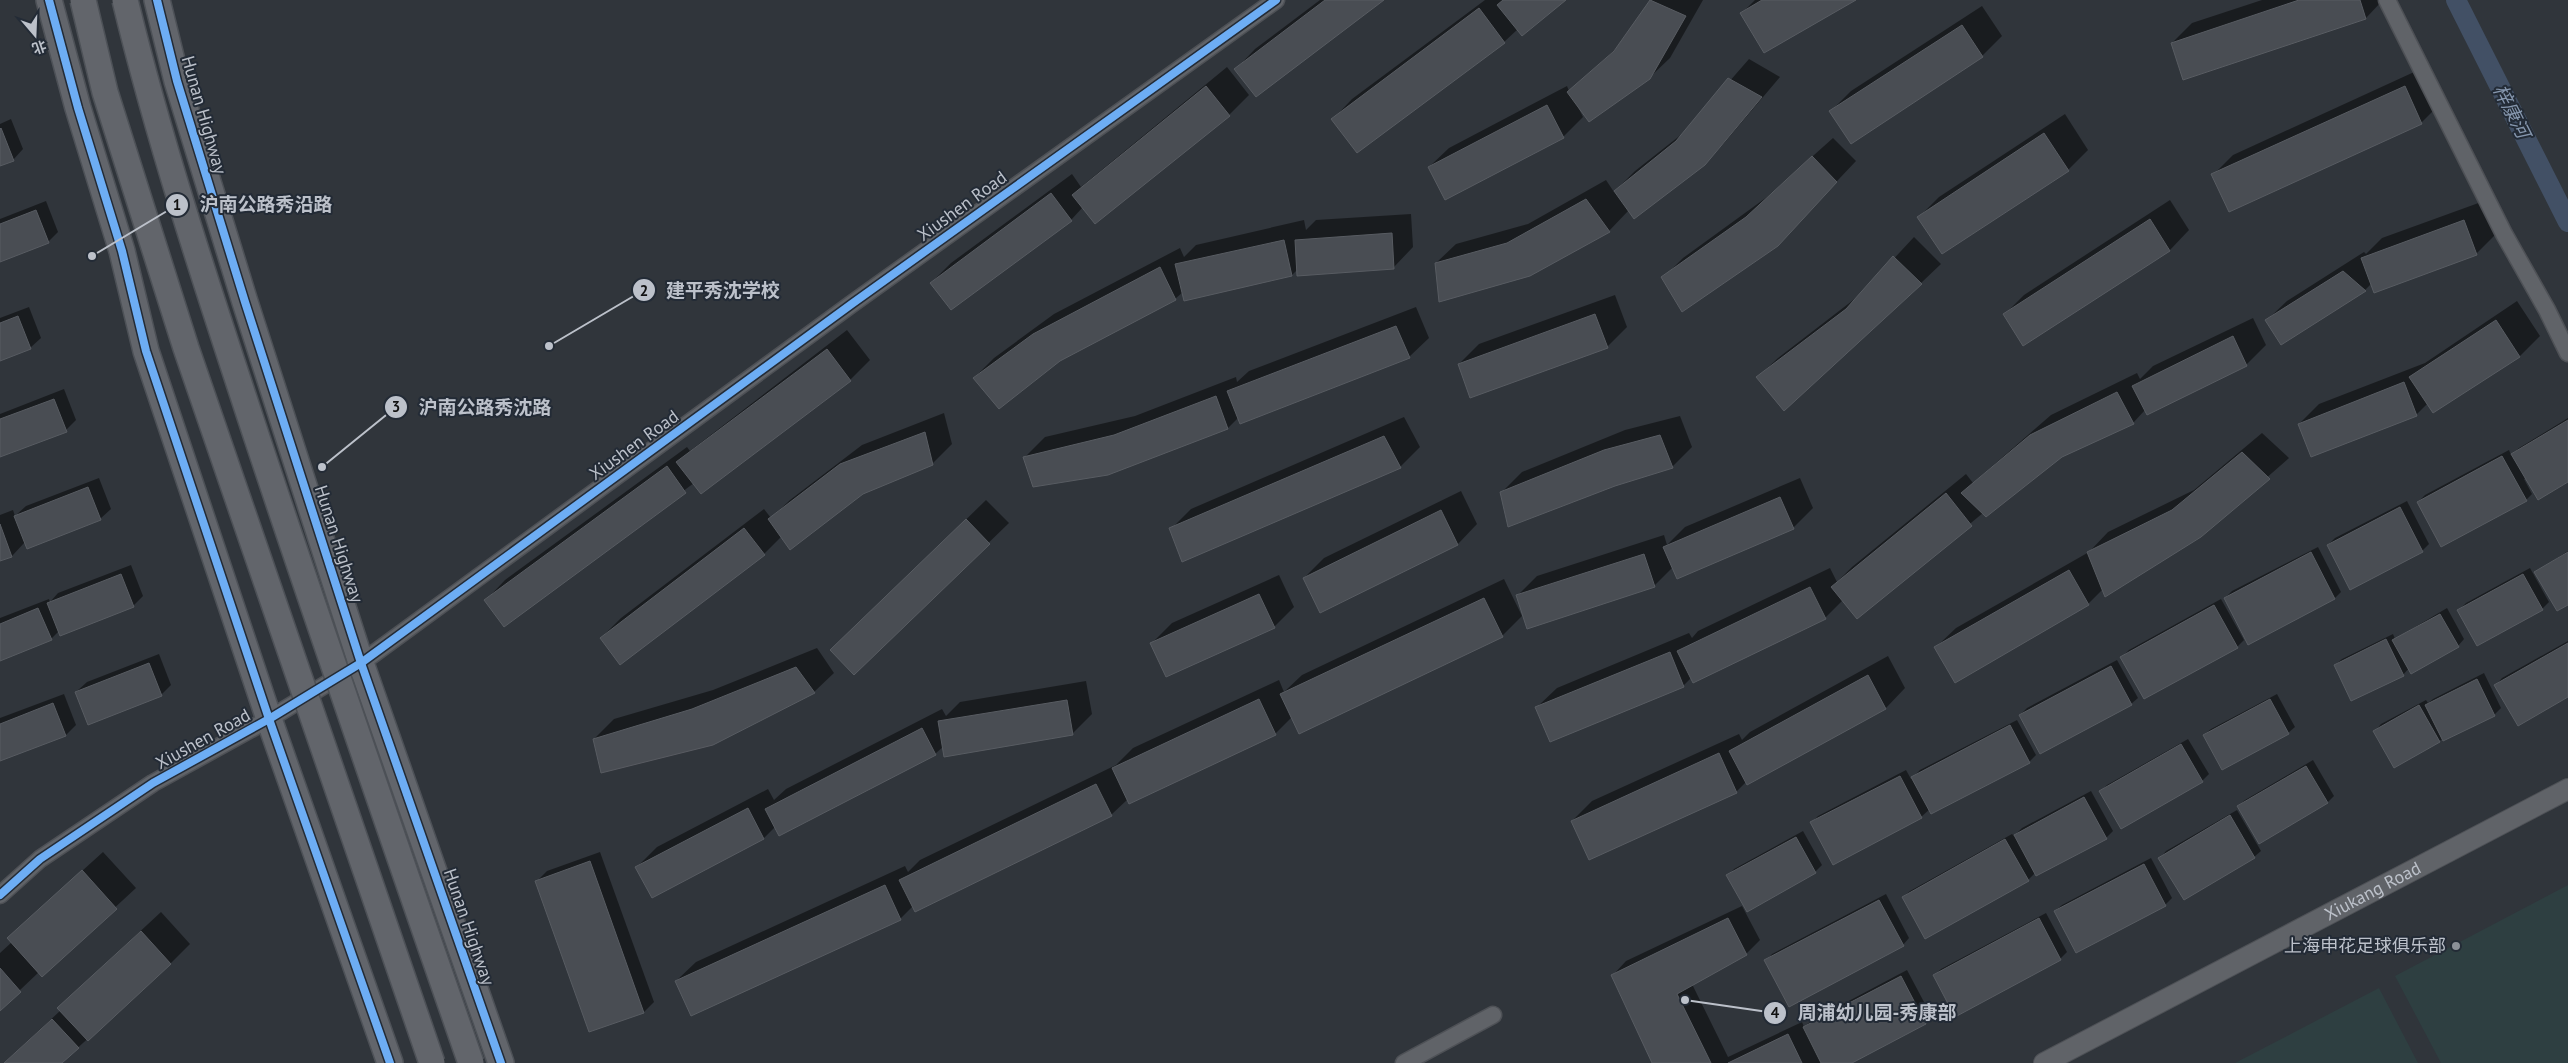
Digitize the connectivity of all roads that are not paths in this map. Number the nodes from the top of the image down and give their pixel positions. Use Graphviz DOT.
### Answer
graph roads {
  1 [pos="50,0"];
  2 [pos="83,0"];
  3 [pos="125,0"];
  4 [pos="157,0"];
  5 [pos="1276,0"];
  6 [pos="2387,0"];
  7 [pos="2568,353"];
  8 [pos="361,663"];
  9 [pos="269,719"];
  10 [pos="2568,788"];
  11 [pos="0,896"];
  12 [pos="1493,1016"];
  13 [pos="390,1063"];
  14 [pos="432,1063"];
  15 [pos="472,1063"];
  16 [pos="501,1063"];
  17 [pos="1404,1063"];
  18 [pos="2044,1063"];
  1 -- 9 [label="main road"];
  2 -- 14 [label="main road, bridge"];
  3 -- 15 [label="main road, bridge"];
  4 -- 8 [label="main road, Hunan Highway"];
  5 -- 8 [label="street, Xiushen Road"];
  6 -- 7 [label="street"];
  8 -- 9 [label="street, Xiushen Road"];
  8 -- 16 [label="main road, Hunan Highway"];
  9 -- 11 [label="street, Xiushen Road"];
  9 -- 13 [label="main road"];
  10 -- 18 [label="street, Xiukang Road"];
  12 -- 17 [label="street"];
}
